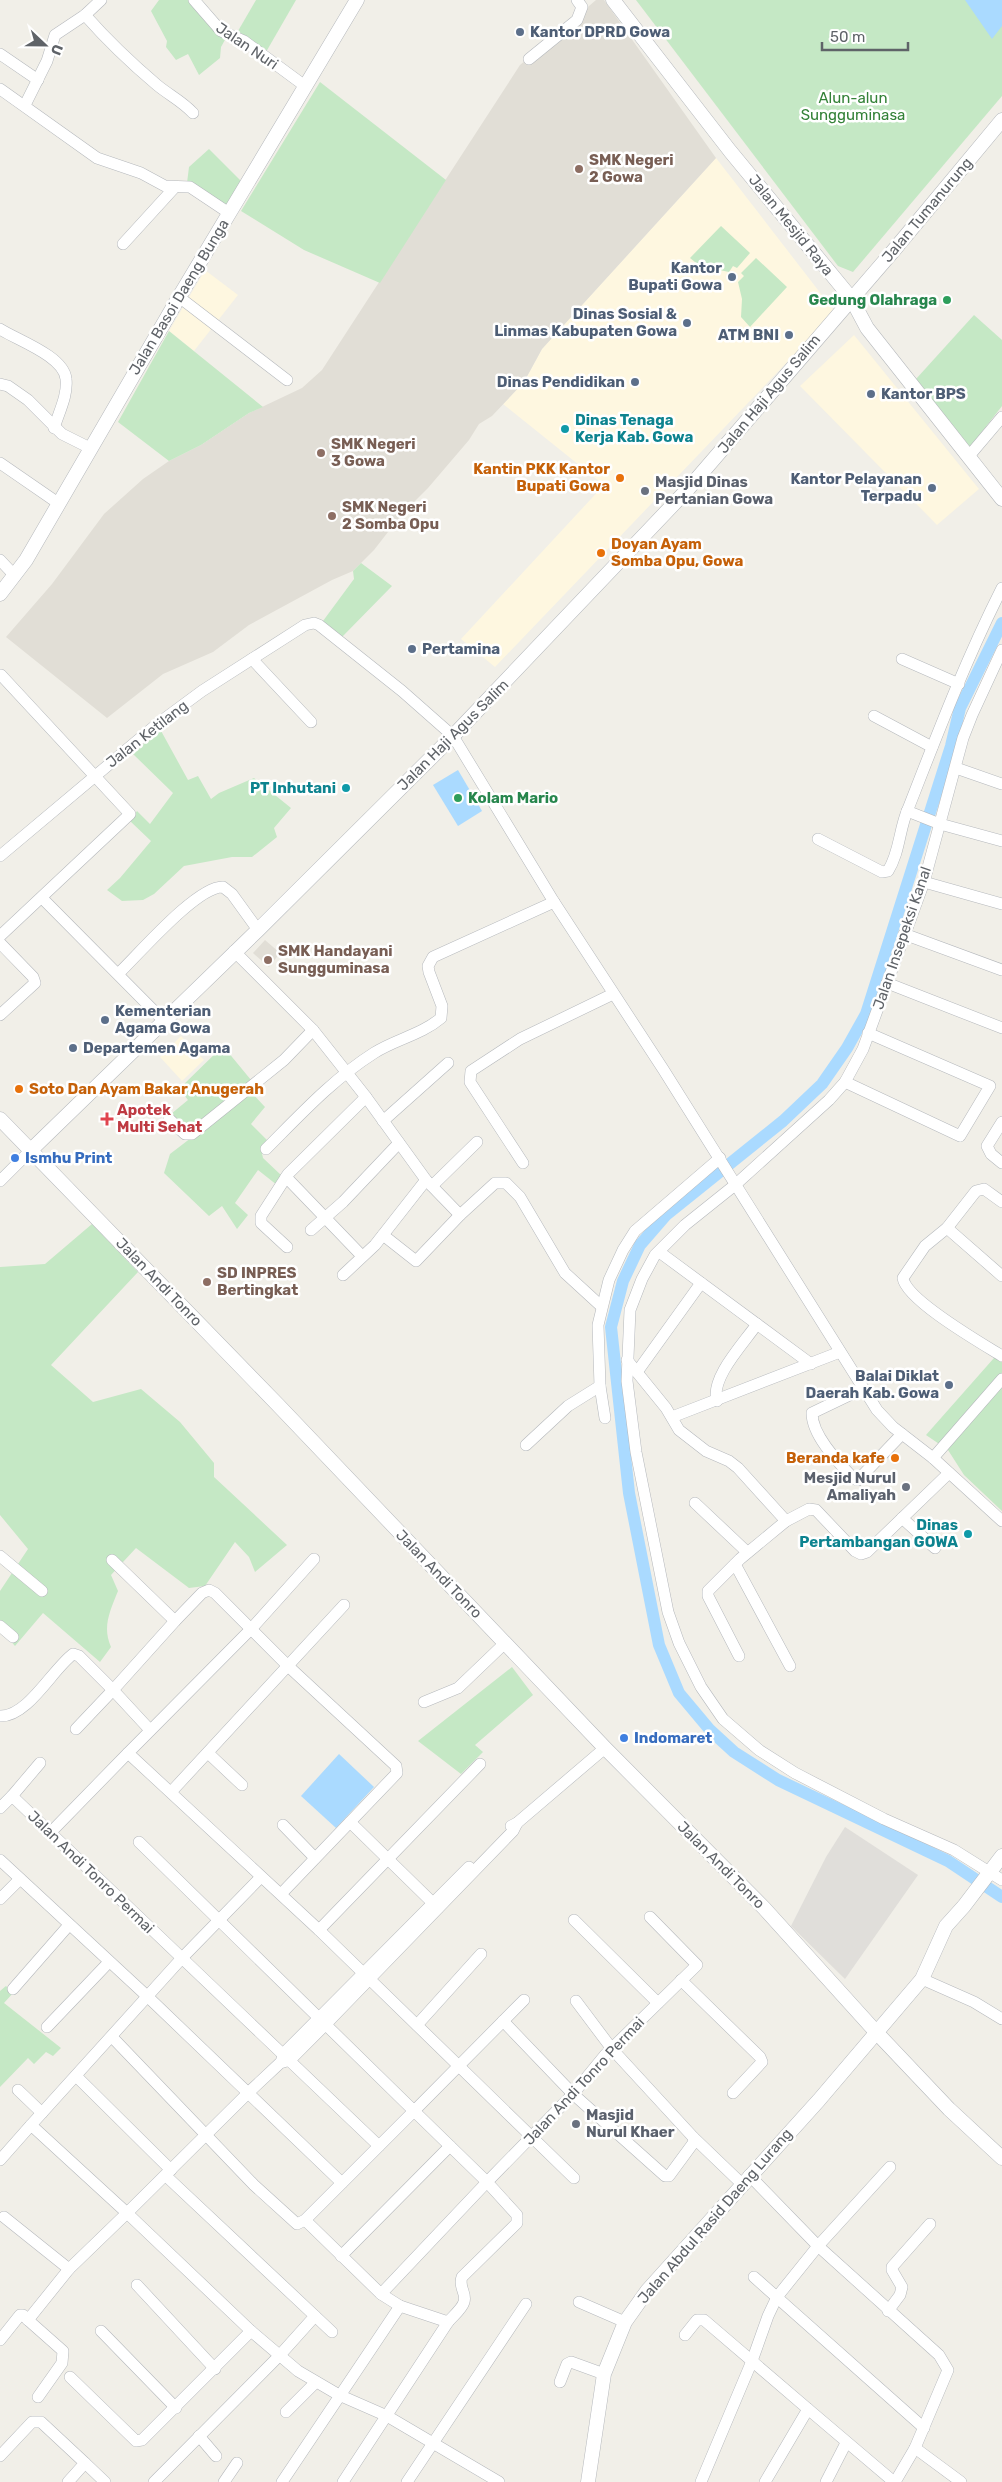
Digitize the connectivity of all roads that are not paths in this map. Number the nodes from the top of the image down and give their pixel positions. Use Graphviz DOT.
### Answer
graph roads {
  1 [pos="101,0"];
  2 [pos="194,0"];
  3 [pos="357,0"];
  4 [pos="577,0"];
  5 [pos="614,0"];
  6 [pos="85,15"];
  7 [pos="0,54"];
  8 [pos="529,59"];
  9 [pos="38,80"];
  10 [pos="305,86"];
  11 [pos="0,90"];
  12 [pos="25,105"];
  13 [pos="193,113"];
  14 [pos="1002,120"];
  15 [pos="175,187"];
  16 [pos="229,212"];
  17 [pos="123,244"];
  18 [pos="179,297"];
  19 [pos="851,298"];
  20 [pos="0,329"];
  21 [pos="288,380"];
  22 [pos="0,384"];
  23 [pos="1002,417"];
  24 [pos="54,428"];
  25 [pos="90,448"];
  26 [pos="969,456"];
  27 [pos="0,463"];
  28 [pos="1002,499"];
  29 [pos="58,503"];
  30 [pos="0,560"];
  31 [pos="15,576"];
  32 [pos="1002,588"];
  33 [pos="0,594"];
  34 [pos="1002,650"];
  35 [pos="252,659"];
  36 [pos="902,659"];
  37 [pos="998,671"];
  38 [pos="2,675"];
  39 [pos="959,684"];
  40 [pos="874,716"];
  41 [pos="311,722"];
  42 [pos="453,736"];
  43 [pos="932,747"];
  44 [pos="956,768"];
  45 [pos="96,775"];
  46 [pos="1002,784"];
  47 [pos="909,812"];
  48 [pos="935,822"];
  49 [pos="818,839"];
  50 [pos="1002,841"];
  51 [pos="0,856"];
  52 [pos="924,882"];
  53 [pos="42,898"];
  54 [pos="554,902"];
  55 [pos="1002,904"];
  56 [pos="258,930"];
  57 [pos="904,934"];
  58 [pos="0,936"];
  59 [pos="0,944"];
  60 [pos="234,951"];
  61 [pos="1002,970"];
  62 [pos="119,973"];
  63 [pos="887,983"];
  64 [pos="613,994"];
  65 [pos="0,1015"];
  66 [pos="164,1021"];
  67 [pos="1002,1028"];
  68 [pos="313,1030"];
  69 [pos="868,1033"];
  70 [pos="448,1063"];
  71 [pos="346,1072"];
  72 [pos="844,1082"];
  73 [pos="366,1097"];
  74 [pos="0,1119"];
  75 [pos="169,1119"];
  76 [pos="383,1121"];
  77 [pos="1002,1122"];
  78 [pos="476,1142"];
  79 [pos="399,1144"];
  80 [pos="32,1149"];
  81 [pos="266,1149"];
  82 [pos="721,1160"];
  83 [pos="523,1163"];
  84 [pos="1002,1163"];
  85 [pos="286,1177"];
  86 [pos="0,1181"];
  87 [pos="733,1181"];
  88 [pos="429,1183"];
  89 [pos="1002,1202"];
  90 [pos="460,1214"];
  91 [pos="325,1218"];
  92 [pos="947,1228"];
  93 [pos="311,1230"];
  94 [pos="383,1235"];
  95 [pos="287,1247"];
  96 [pos="662,1254"];
  97 [pos="362,1256"];
  98 [pos="343,1275"];
  99 [pos="1002,1276"];
  100 [pos="701,1283"];
  101 [pos="602,1306"];
  102 [pos="757,1324"];
  103 [pos="840,1352"];
  104 [pos="1002,1356"];
  105 [pos="627,1360"];
  106 [pos="811,1364"];
  107 [pos="637,1372"];
  108 [pos="1002,1380"];
  109 [pos="600,1386"];
  110 [pos="862,1388"];
  111 [pos="717,1400"];
  112 [pos="672,1417"];
  113 [pos="605,1418"];
  114 [pos="902,1434"];
  115 [pos="526,1446"];
  116 [pos="933,1458"];
  117 [pos="948,1473"];
  118 [pos="695,1503"];
  119 [pos="902,1518"];
  120 [pos="786,1521"];
  121 [pos="1002,1521"];
  122 [pos="935,1548"];
  123 [pos="747,1552"];
  124 [pos="0,1556"];
  125 [pos="314,1559"];
  126 [pos="112,1560"];
  127 [pos="735,1564"];
  128 [pos="42,1592"];
  129 [pos="344,1605"];
  130 [pos="175,1621"];
  131 [pos="0,1626"];
  132 [pos="252,1628"];
  133 [pos="13,1637"];
  134 [pos="505,1643"];
  135 [pos="740,1656"];
  136 [pos="288,1666"];
  137 [pos="790,1666"];
  138 [pos="113,1690"];
  139 [pos="424,1702"];
  140 [pos="0,1716"];
  141 [pos="76,1729"];
  142 [pos="150,1730"];
  143 [pos="605,1748"];
  144 [pos="208,1752"];
  145 [pos="128,1753"];
  146 [pos="40,1763"];
  147 [pos="480,1764"];
  148 [pos="242,1785"];
  149 [pos="172,1792"];
  150 [pos="12,1796"];
  151 [pos="0,1808"];
  152 [pos="350,1822"];
  153 [pos="283,1824"];
  154 [pos="50,1833"];
  155 [pos="139,1842"];
  156 [pos="1002,1856"];
  157 [pos="315,1858"];
  158 [pos="388,1858"];
  159 [pos="0,1860"];
  160 [pos="261,1877"];
  161 [pos="20,1879"];
  162 [pos="984,1880"];
  163 [pos="1002,1880"];
  164 [pos="281,1894"];
  165 [pos="0,1899"];
  166 [pos="437,1906"];
  167 [pos="650,1917"];
  168 [pos="219,1920"];
  169 [pos="574,1920"];
  170 [pos="69,1925"];
  171 [pos="319,1930"];
  172 [pos="481,1954"];
  173 [pos="182,1958"];
  174 [pos="109,1962"];
  175 [pos="366,1977"];
  176 [pos="922,1979"];
  177 [pos="681,1980"];
  178 [pos="12,1989"];
  179 [pos="148,1997"];
  180 [pos="524,2000"];
  181 [pos="576,2001"];
  182 [pos="658,2003"];
  183 [pos="1002,2018"];
  184 [pos="322,2021"];
  185 [pos="503,2021"];
  186 [pos="417,2025"];
  187 [pos="47,2027"];
  188 [pos="876,2032"];
  189 [pos="112,2037"];
  190 [pos="612,2049"];
  191 [pos="284,2059"];
  192 [pos="458,2066"];
  193 [pos="76,2076"];
  194 [pos="18,2090"];
  195 [pos="733,2093"];
  196 [pos="248,2094"];
  197 [pos="573,2094"];
  198 [pos="414,2111"];
  199 [pos="42,2113"];
  200 [pos="31,2125"];
  201 [pos="208,2135"];
  202 [pos="532,2137"];
  203 [pos="693,2137"];
  204 [pos="378,2146"];
  205 [pos="450,2146"];
  206 [pos="2,2153"];
  207 [pos="1002,2158"];
  208 [pos="890,2167"];
  209 [pos="168,2173"];
  210 [pos="574,2178"];
  211 [pos="745,2180"];
  212 [pos="342,2182"];
  213 [pos="486,2182"];
  214 [pos="127,2213"];
  215 [pos="4,2217"];
  216 [pos="306,2220"];
  217 [pos="930,2224"];
  218 [pos="818,2246"];
  219 [pos="341,2256"];
  220 [pos="69,2269"];
  221 [pos="754,2277"];
  222 [pos="137,2285"];
  223 [pos="381,2294"];
  224 [pos="777,2297"];
  225 [pos="579,2302"];
  226 [pos="526,2304"];
  227 [pos="400,2306"];
  228 [pos="888,2311"];
  229 [pos="314,2316"];
  230 [pos="28,2320"];
  231 [pos="448,2322"];
  232 [pos="625,2322"];
  233 [pos="101,2331"];
  234 [pos="250,2331"];
  235 [pos="332,2332"];
  236 [pos="685,2335"];
  237 [pos="0,2340"];
  238 [pos="280,2355"];
  239 [pos="752,2361"];
  240 [pos="215,2369"];
  241 [pos="604,2374"];
  242 [pos="70,2377"];
  243 [pos="308,2377"];
  244 [pos="560,2382"];
  245 [pos="339,2395"];
  246 [pos="38,2397"];
  247 [pos="176,2408"];
  248 [pos="808,2409"];
  249 [pos="286,2412"];
  250 [pos="387,2416"];
  251 [pos="924,2428"];
  252 [pos="199,2436"];
  253 [pos="434,2442"];
  254 [pos="846,2443"];
  255 [pos="915,2448"];
  256 [pos="0,2456"];
  257 [pos="216,2456"];
  258 [pos="85,2463"];
  259 [pos="237,2463"];
  260 [pos="68,2482"];
  261 [pos="105,2482"];
  262 [pos="154,2482"];
  263 [pos="224,2482"];
  264 [pos="282,2482"];
  265 [pos="343,2482"];
  266 [pos="407,2482"];
  267 [pos="499,2482"];
  268 [pos="588,2482"];
  269 [pos="701,2482"];
  270 [pos="765,2482"];
  271 [pos="826,2482"];
  272 [pos="894,2482"];
  273 [pos="960,2482"];
  1 -- 6 [label="street"];
  2 -- 10 [label="street, Jalan Nuri"];
  3 -- 10 [label="street, Jalan Basoi Daeng Bunga"];
  4 -- 8 [label="street"];
  5 -- 19 [label="street, Jalan Mesjid Raya"];
  6 -- 9 [label="street"];
  6 -- 13 [label="street"];
  7 -- 9 [label="street"];
  9 -- 12 [label="street"];
  10 -- 16 [label="street, Jalan Basoi Daeng Bunga"];
  11 -- 12 [label="street"];
  12 -- 15 [label="street"];
  14 -- 19 [label="street, Jalan Tumanurung"];
  15 -- 16 [label="street"];
  15 -- 17 [label="street"];
  16 -- 18 [label="street, Jalan Basoi Daeng Bunga"];
  18 -- 21 [label="street"];
  18 -- 25 [label="street, Jalan Basoi Daeng Bunga"];
  19 -- 26 [label="street, Jalan Mesjid Raya"];
  19 -- 42 [label="street, Jalan Haji Agus Salim"];
  20 -- 24 [label="street"];
  22 -- 24 [label="street"];
  23 -- 26 [label="street"];
  24 -- 25 [label="street"];
  25 -- 29 [label="street, Jalan Basoi Daeng Bunga"];
  26 -- 28 [label="street, Jalan Mesjid Raya"];
  27 -- 29 [label="street"];
  29 -- 31 [label="street, Jalan Basoi Daeng Bunga"];
  30 -- 31 [label="street"];
  31 -- 33 [label="street, Jalan Basoi Daeng Bunga"];
  32 -- 39 [label="street"];
  34 -- 37 [label="street, Jalan Insepeksi Kanal"];
  35 -- 41 [label="street"];
  35 -- 42 [label="street, Jalan Ketilang"];
  35 -- 45 [label="street, Jalan Ketilang"];
  36 -- 39 [label="street"];
  37 -- 44 [label="street, Jalan Insepeksi Kanal"];
  38 -- 45 [label="street"];
  39 -- 43 [label="street"];
  40 -- 43 [label="street"];
  42 -- 54 [label="street"];
  42 -- 56 [label="street, Jalan Haji Agus Salim"];
  43 -- 47 [label="street"];
  44 -- 46 [label="street"];
  44 -- 48 [label="street, Jalan Insepeksi Kanal"];
  45 -- 51 [label="street, Jalan Ketilang"];
  45 -- 53 [label="street"];
  47 -- 48 [label="street"];
  47 -- 49 [label="street"];
  48 -- 50 [label="street"];
  48 -- 52 [label="street, Jalan Insepeksi Kanal"];
  52 -- 55 [label="street"];
  52 -- 57 [label="street, Jalan Insepeksi Kanal"];
  53 -- 58 [label="street"];
  53 -- 62 [label="street"];
  54 -- 64 [label="street"];
  54 -- 71 [label="street"];
  56 -- 60 [label="street, Jalan Haji Agus Salim"];
  56 -- 62 [label="street"];
  57 -- 61 [label="street"];
  57 -- 63 [label="street, Jalan Insepeksi Kanal"];
  59 -- 65 [label="street"];
  60 -- 66 [label="street, Jalan Haji Agus Salim"];
  60 -- 68 [label="street"];
  62 -- 66 [label="street"];
  63 -- 67 [label="street"];
  63 -- 69 [label="street, Jalan Insepeksi Kanal"];
  64 -- 82 [label="street"];
  64 -- 83 [label="street"];
  66 -- 80 [label="street, Jalan Haji Agus Salim"];
  68 -- 71 [label="street"];
  68 -- 75 [label="street"];
  69 -- 72 [label="street, Jalan Insepeksi Kanal"];
  69 -- 72 [label="street"];
  70 -- 76 [label="street"];
  71 -- 73 [label="street"];
  71 -- 81 [label="street"];
  72 -- 87 [label="street, Jalan Insepeksi Kanal"];
  73 -- 76 [label="street"];
  73 -- 85 [label="street"];
  74 -- 80 [label="street, Jalan Andi Tonro"];
  76 -- 79 [label="street"];
  77 -- 84 [label="street"];
  78 -- 88 [label="street"];
  79 -- 88 [label="street"];
  79 -- 91 [label="street"];
  80 -- 86 [label="street"];
  80 -- 134 [label="street, Jalan Andi Tonro"];
  82 -- 87 [label="street"];
  82 -- 101 [label="street"];
  85 -- 91 [label="street"];
  85 -- 95 [label="street"];
  87 -- 103 [label="street"];
  87 -- 105 [label="street, Jalan Insepeksi Kanal"];
  88 -- 90 [label="street"];
  88 -- 94 [label="street"];
  89 -- 92 [label="street"];
  90 -- 94 [label="street"];
  90 -- 101 [label="street"];
  91 -- 93 [label="street"];
  91 -- 97 [label="street"];
  92 -- 99 [label="street"];
  92 -- 104 [label="street"];
  94 -- 97 [label="street"];
  96 -- 100 [label="street"];
  97 -- 98 [label="street"];
  100 -- 102 [label="street"];
  100 -- 107 [label="street"];
  101 -- 109 [label="street"];
  102 -- 106 [label="street"];
  102 -- 111 [label="street"];
  103 -- 106 [label="street"];
  103 -- 110 [label="street"];
  105 -- 107 [label="street"];
  105 -- 162 [label="street, Jalan Insepeksi Kanal"];
  106 -- 111 [label="street"];
  107 -- 112 [label="street"];
  108 -- 116 [label="street"];
  109 -- 113 [label="street"];
  109 -- 115 [label="street"];
  110 -- 114 [label="street"];
  110 -- 114 [label="street"];
  111 -- 112 [label="street"];
  112 -- 120 [label="street"];
  114 -- 116 [label="street"];
  116 -- 117 [label="street"];
  117 -- 119 [label="street"];
  117 -- 121 [label="street"];
  118 -- 123 [label="street"];
  119 -- 120 [label="street"];
  119 -- 122 [label="street"];
  120 -- 123 [label="street"];
  123 -- 127 [label="street"];
  124 -- 128 [label="street"];
  125 -- 132 [label="street"];
  126 -- 130 [label="street"];
  127 -- 135 [label="street"];
  127 -- 137 [label="street"];
  129 -- 136 [label="street"];
  130 -- 132 [label="street"];
  130 -- 138 [label="street"];
  131 -- 133 [label="street"];
  132 -- 136 [label="street"];
  132 -- 142 [label="street"];
  134 -- 139 [label="street"];
  134 -- 143 [label="street, Jalan Andi Tonro"];
  136 -- 144 [label="street"];
  136 -- 152 [label="street"];
  138 -- 140 [label="street"];
  138 -- 141 [label="street"];
  138 -- 142 [label="street"];
  142 -- 145 [label="street"];
  143 -- 166 [label="street"];
  143 -- 188 [label="street, Jalan Andi Tonro"];
  144 -- 148 [label="street"];
  144 -- 149 [label="street"];
  145 -- 149 [label="street"];
  145 -- 154 [label="street"];
  146 -- 150 [label="street"];
  147 -- 158 [label="street"];
  149 -- 160 [label="street"];
  150 -- 151 [label="street"];
  150 -- 154 [label="street, Jalan Andi Tonro Permai"];
  152 -- 157 [label="street"];
  152 -- 158 [label="street"];
  153 -- 157 [label="street"];
  154 -- 173 [label="street, Jalan Andi Tonro Permai"];
  155 -- 168 [label="street"];
  156 -- 162 [label="street, Jalan Abdul Rasid Daeng Lurang"];
  157 -- 164 [label="street"];
  158 -- 166 [label="street"];
  158 -- 171 [label="street"];
  159 -- 161 [label="street"];
  160 -- 164 [label="street"];
  160 -- 168 [label="street"];
  161 -- 165 [label="street"];
  161 -- 170 [label="street"];
  162 -- 163 [label="street, Jalan Insepeksi Kanal"];
  162 -- 176 [label="street, Jalan Abdul Rasid Daeng Lurang"];
  164 -- 171 [label="street"];
  166 -- 175 [label="street"];
  167 -- 177 [label="street, Jalan Andi Tonro Permai"];
  168 -- 173 [label="street"];
  168 -- 184 [label="street"];
  169 -- 182 [label="street"];
  170 -- 174 [label="street"];
  170 -- 178 [label="street"];
  171 -- 175 [label="street"];
  172 -- 186 [label="street"];
  173 -- 179 [label="street"];
  173 -- 191 [label="street, Jalan Andi Tonro Permai"];
  174 -- 179 [label="street"];
  174 -- 187 [label="street"];
  175 -- 184 [label="street"];
  175 -- 186 [label="street"];
  176 -- 183 [label="street"];
  176 -- 188 [label="street, Jalan Abdul Rasid Daeng Lurang"];
  177 -- 182 [label="street, Jalan Andi Tonro Permai"];
  177 -- 195 [label="street"];
  179 -- 189 [label="street"];
  179 -- 196 [label="street"];
  180 -- 185 [label="street"];
  181 -- 190 [label="street"];
  182 -- 190 [label="street, Jalan Andi Tonro Permai"];
  184 -- 191 [label="street"];
  184 -- 198 [label="street"];
  185 -- 192 [label="street"];
  185 -- 197 [label="street"];
  186 -- 192 [label="street"];
  188 -- 207 [label="street, Jalan Andi Tonro"];
  188 -- 211 [label="street, Jalan Abdul Rasid Daeng Lurang"];
  189 -- 193 [label="street"];
  189 -- 201 [label="street"];
  190 -- 197 [label="street, Jalan Andi Tonro Permai"];
  190 -- 203 [label="street"];
  191 -- 196 [label="street"];
  191 -- 204 [label="street, Jalan Andi Tonro Permai"];
  192 -- 198 [label="street"];
  192 -- 202 [label="street"];
  193 -- 199 [label="street"];
  193 -- 209 [label="street"];
  194 -- 199 [label="street"];
  196 -- 201 [label="street"];
  196 -- 212 [label="street"];
  197 -- 202 [label="street, Jalan Andi Tonro Permai"];
  197 -- 203 [label="street"];
  198 -- 204 [label="street"];
  198 -- 205 [label="street"];
  199 -- 200 [label="street"];
  200 -- 206 [label="street"];
  200 -- 214 [label="street"];
  201 -- 209 [label="street"];
  201 -- 216 [label="street"];
  202 -- 210 [label="street"];
  202 -- 213 [label="street, Jalan Andi Tonro Permai"];
  203 -- 211 [label="street"];
  204 -- 212 [label="street"];
  205 -- 213 [label="street"];
  205 -- 219 [label="street"];
  208 -- 218 [label="street"];
  209 -- 214 [label="street"];
  209 -- 229 [label="street"];
  211 -- 218 [label="street"];
  211 -- 232 [label="street, Jalan Abdul Rasid Daeng Lurang"];
  212 -- 216 [label="street"];
  213 -- 223 [label="street, Jalan Andi Tonro Permai"];
  213 -- 231 [label="street"];
  214 -- 220 [label="street"];
  214 -- 234 [label="street"];
  215 -- 220 [label="street"];
  216 -- 219 [label="street"];
  217 -- 228 [label="street"];
  218 -- 224 [label="street"];
  218 -- 228 [label="street"];
  219 -- 223 [label="street"];
  220 -- 230 [label="street"];
  221 -- 224 [label="street"];
  222 -- 240 [label="street"];
  223 -- 227 [label="street"];
  224 -- 239 [label="street"];
  224 -- 251 [label="street"];
  225 -- 232 [label="street"];
  226 -- 253 [label="street"];
  227 -- 231 [label="street"];
  227 -- 245 [label="street"];
  228 -- 251 [label="street"];
  229 -- 235 [label="street"];
  229 -- 238 [label="street"];
  230 -- 237 [label="street"];
  230 -- 246 [label="street"];
  231 -- 250 [label="street"];
  232 -- 241 [label="street, Jalan Abdul Rasid Daeng Lurang"];
  233 -- 247 [label="street"];
  234 -- 238 [label="street"];
  234 -- 240 [label="street"];
  236 -- 239 [label="street"];
  238 -- 243 [label="street"];
  238 -- 252 [label="street"];
  239 -- 248 [label="street"];
  239 -- 269 [label="street"];
  240 -- 247 [label="street"];
  241 -- 244 [label="street"];
  241 -- 268 [label="street, Jalan Abdul Rasid Daeng Lurang"];
  242 -- 247 [label="street"];
  243 -- 245 [label="street"];
  243 -- 249 [label="street"];
  245 -- 250 [label="street"];
  245 -- 264 [label="street"];
  248 -- 254 [label="street"];
  248 -- 270 [label="street"];
  250 -- 253 [label="street"];
  250 -- 265 [label="street"];
  251 -- 255 [label="street"];
  252 -- 257 [label="street"];
  252 -- 262 [label="street"];
  253 -- 266 [label="street"];
  253 -- 267 [label="street"];
  254 -- 271 [label="street"];
  254 -- 272 [label="street"];
  255 -- 272 [label="street"];
  255 -- 273 [label="street"];
  256 -- 258 [label="street"];
  258 -- 260 [label="street"];
  258 -- 261 [label="street"];
  259 -- 263 [label="street"];
}
